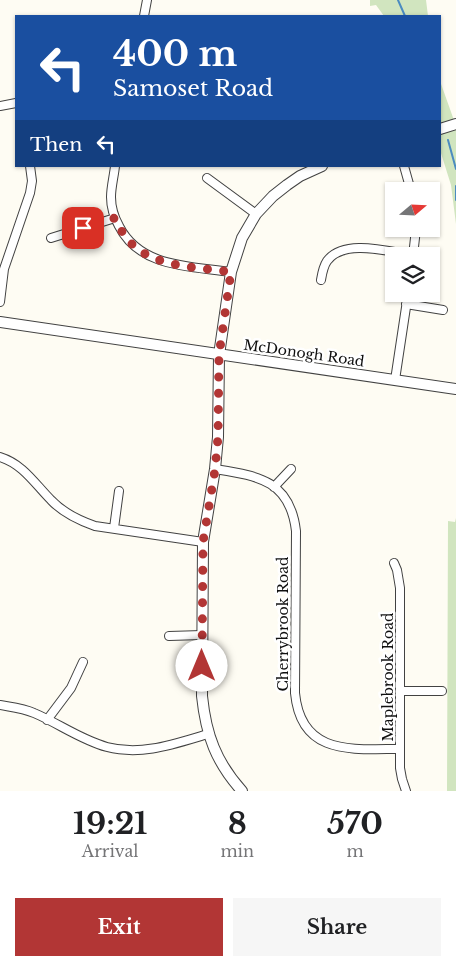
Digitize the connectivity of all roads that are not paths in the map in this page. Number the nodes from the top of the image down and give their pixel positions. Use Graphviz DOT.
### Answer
graph roads {
  1 [pos="147,0"];
  2 [pos="144,15"];
  3 [pos="15,103"];
  4 [pos="0,106"];
  5 [pos="456,124"];
  6 [pos="441,129"];
  7 [pos="30,167"];
  8 [pos="115,167"];
  9 [pos="320,167"];
  10 [pos="404,167"];
  11 [pos="207,178"];
  12 [pos="408,182"];
  13 [pos="256,214"];
  14 [pos="115,218"];
  15 [pos="52,238"];
  16 [pos="385,251"];
  17 [pos="231,272"];
  18 [pos="321,280"];
  19 [pos="0,302"];
  20 [pos="406,304"];
  21 [pos="442,310"];
  22 [pos="0,322"];
  23 [pos="219,355"];
  24 [pos="395,380"];
  25 [pos="456,389"];
  26 [pos="0,457"];
  27 [pos="291,469"];
  28 [pos="215,470"];
  29 [pos="274,487"];
  30 [pos="119,491"];
  31 [pos="114,528"];
  32 [pos="203,542"];
  33 [pos="394,563"];
  34 [pos="202,635"];
  35 [pos="169,636"];
  36 [pos="83,662"];
  37 [pos="400,691"];
  38 [pos="442,691"];
  39 [pos="0,705"];
  40 [pos="47,720"];
  41 [pos="208,734"];
  42 [pos="400,749"];
  43 [pos="242,791"];
  44 [pos="406,791"];
  1 -- 2 [label="street"];
  3 -- 4 [label="street"];
  5 -- 6 [label="street"];
  7 -- 19 [label="street"];
  8 -- 14 [label="street"];
  9 -- 13 [label="street"];
  10 -- 12 [label="street"];
  11 -- 13 [label="street"];
  13 -- 17 [label="street"];
  14 -- 15 [label="street"];
  14 -- 17 [label="street"];
  16 -- 18 [label="street"];
  17 -- 23 [label="street"];
  20 -- 21 [label="street"];
  20 -- 24 [label="street"];
  22 -- 23 [label="street, McDonogh Road"];
  23 -- 24 [label="street, McDonogh Road"];
  23 -- 28 [label="street"];
  24 -- 25 [label="street, McDonogh Road"];
  26 -- 31 [label="street"];
  27 -- 29 [label="street"];
  28 -- 29 [label="street, Cherrybrook Road"];
  28 -- 32 [label="street"];
  29 -- 42 [label="street, Cherrybrook Road"];
  30 -- 31 [label="street"];
  31 -- 32 [label="street"];
  32 -- 34 [label="street"];
  33 -- 37 [label="street, Maplebrook Road"];
  34 -- 35 [label="street"];
  34 -- 41 [label="street"];
  36 -- 40 [label="street"];
  37 -- 38 [label="street"];
  37 -- 42 [label="street, Maplebrook Road"];
  39 -- 40 [label="street"];
  40 -- 41 [label="street"];
  41 -- 43 [label="street"];
  42 -- 44 [label="street, Maplebrook Road"];
}
